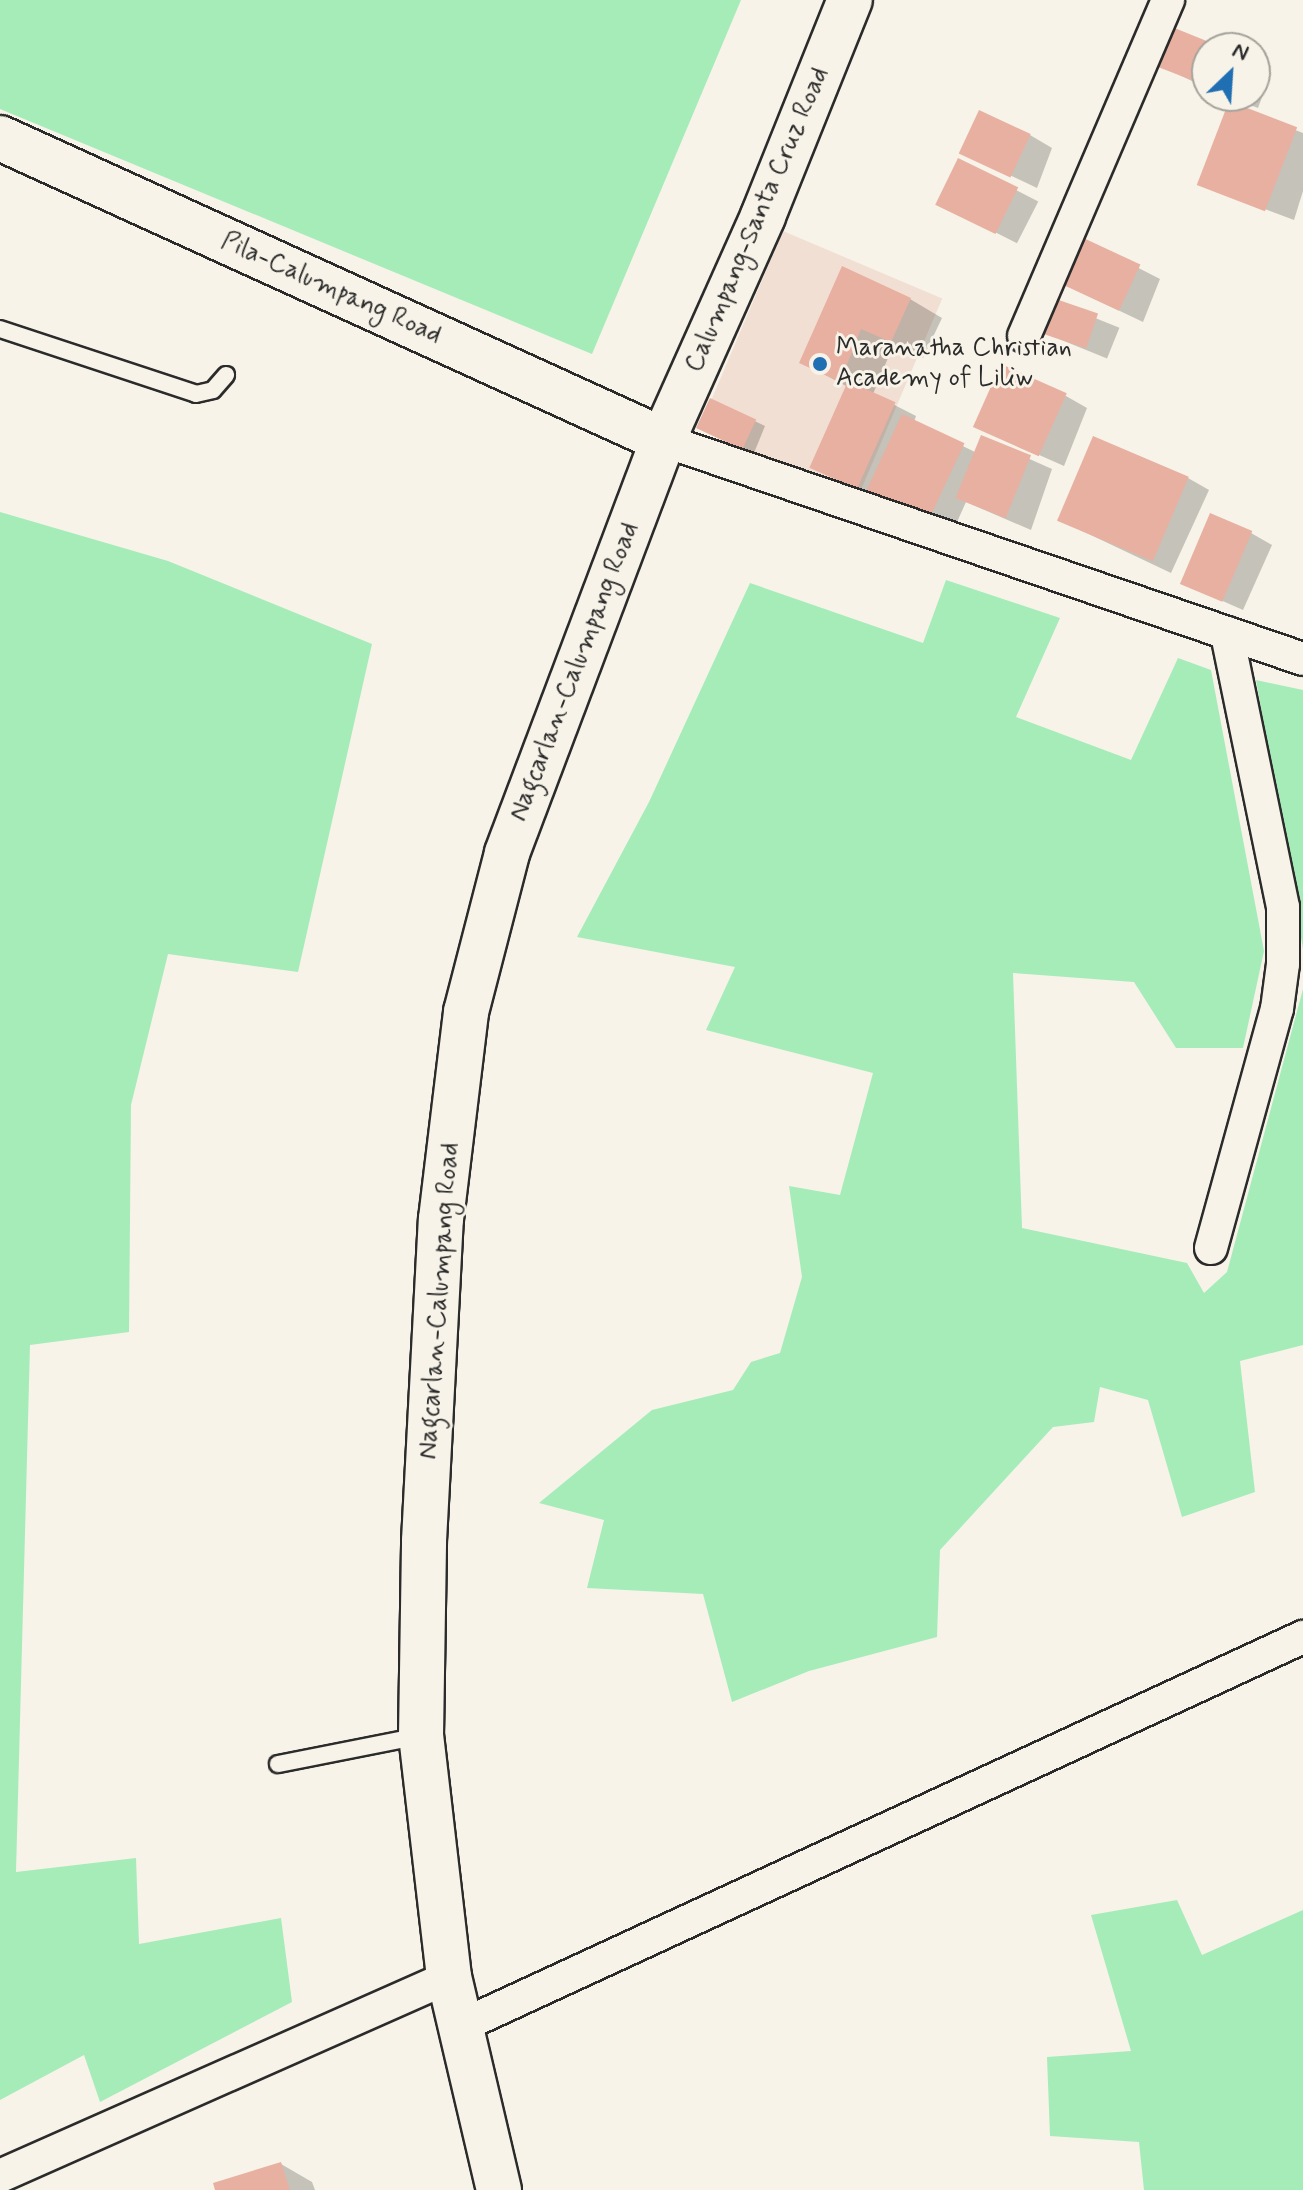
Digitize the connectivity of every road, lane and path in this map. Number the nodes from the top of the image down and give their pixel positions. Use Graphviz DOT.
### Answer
graph roads {
  1 [pos="850,0"];
  2 [pos="1168,0"];
  3 [pos="0,138"];
  4 [pos="0,329"];
  5 [pos="1024,336"];
  6 [pos="226,375"];
  7 [pos="663,440"];
  8 [pos="1227,633"];
  9 [pos="1303,659"];
  10 [pos="1211,1248"];
  11 [pos="1303,1637"];
  12 [pos="421,1736"];
  13 [pos="278,1764"];
  14 [pos="449,1977"];
  15 [pos="461,2026"];
  16 [pos="0,2176"];
  17 [pos="499,2190"];
  1 -- 7 [label="main road, Calumpang-Santa Cruz Road"];
  2 -- 5 [label="street"];
  3 -- 7 [label="main road, Pila-Calumpang Road"];
  4 -- 6 [label="lane"];
  7 -- 8 [label="street"];
  7 -- 12 [label="main road, Nagcarlan-Calumpang Road"];
  8 -- 9 [label="street"];
  8 -- 10 [label="street"];
  11 -- 15 [label="street"];
  12 -- 13 [label="lane"];
  12 -- 14 [label="main road, Nagcarlan-Calumpang Road"];
  14 -- 15 [label="main road, Nagcarlan-Calumpang Road"];
  14 -- 16 [label="street"];
  15 -- 17 [label="main road, Nagcarlan-Calumpang Road"];
}
